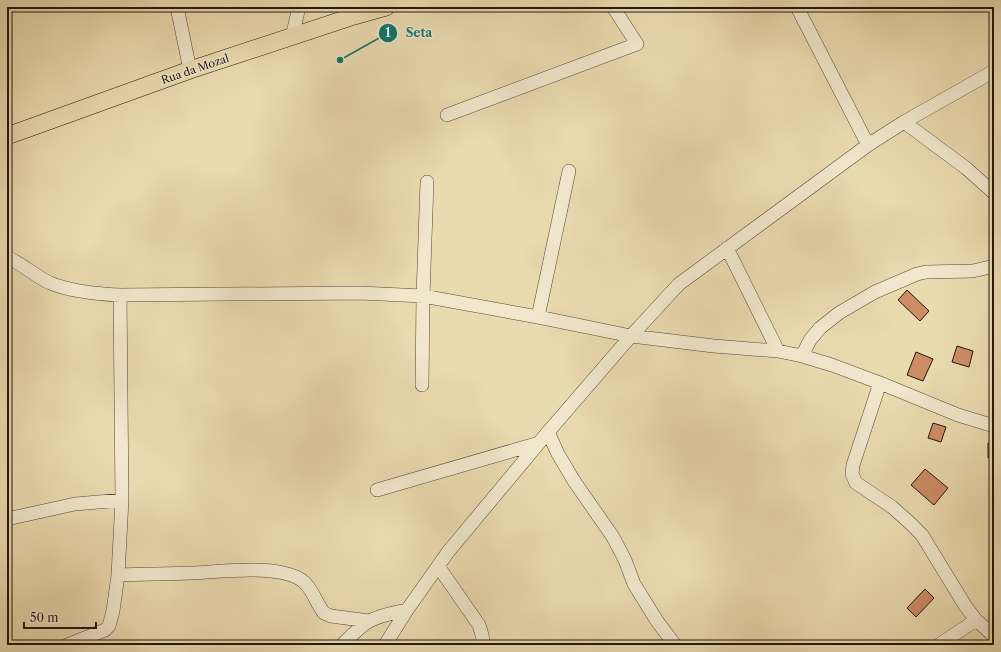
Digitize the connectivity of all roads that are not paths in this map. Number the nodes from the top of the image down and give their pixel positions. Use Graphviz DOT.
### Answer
graph roads {
  1 [pos="177,7"];
  2 [pos="299,7"];
  3 [pos="386,7"];
  4 [pos="613,7"];
  5 [pos="797,7"];
  6 [pos="292,37"];
  7 [pos="190,70"];
  8 [pos="994,71"];
  9 [pos="447,115"];
  10 [pos="904,122"];
  11 [pos="7,136"];
  12 [pos="868,145"];
  13 [pos="569,171"];
  14 [pos="427,182"];
  15 [pos="994,193"];
  16 [pos="727,248"];
  17 [pos="7,257"];
  18 [pos="994,266"];
  19 [pos="120,295"];
  20 [pos="423,296"];
  21 [pos="538,317"];
  22 [pos="631,336"];
  23 [pos="778,351"];
  24 [pos="802,356"];
  25 [pos="880,383"];
  26 [pos="422,385"];
  27 [pos="994,426"];
  28 [pos="548,432"];
  29 [pos="539,443"];
  30 [pos="377,490"];
  31 [pos="122,500"];
  32 [pos="7,519"];
  33 [pos="438,566"];
  34 [pos="118,575"];
  35 [pos="407,610"];
  36 [pos="976,620"];
  37 [pos="369,621"];
  38 [pos="994,636"];
  39 [pos="67,645"];
  40 [pos="342,645"];
  41 [pos="385,645"];
  42 [pos="484,645"];
  43 [pos="675,645"];
  44 [pos="939,645"];
  1 -- 7 [label="street"];
  2 -- 6 [label="street"];
  3 -- 6 [label="main road, Rua da Mozal"];
  4 -- 9 [label="street"];
  5 -- 12 [label="street"];
  6 -- 7 [label="main road, Rua da Mozal"];
  7 -- 11 [label="main road, Rua da Mozal"];
  8 -- 10 [label="street"];
  10 -- 12 [label="street"];
  10 -- 15 [label="street"];
  12 -- 16 [label="street"];
  13 -- 21 [label="street"];
  14 -- 20 [label="street"];
  16 -- 22 [label="street"];
  16 -- 23 [label="street"];
  17 -- 19 [label="street"];
  18 -- 24 [label="street"];
  19 -- 20 [label="street"];
  19 -- 31 [label="street"];
  20 -- 21 [label="street"];
  20 -- 26 [label="street"];
  21 -- 22 [label="street"];
  22 -- 23 [label="street"];
  22 -- 28 [label="street"];
  23 -- 24 [label="street"];
  24 -- 25 [label="street"];
  25 -- 27 [label="street"];
  25 -- 36 [label="street"];
  28 -- 29 [label="street"];
  28 -- 43 [label="street"];
  29 -- 30 [label="street"];
  29 -- 33 [label="street"];
  31 -- 32 [label="street"];
  31 -- 34 [label="street"];
  33 -- 35 [label="street"];
  33 -- 42 [label="street"];
  34 -- 37 [label="street"];
  34 -- 39 [label="street"];
  35 -- 37 [label="street"];
  35 -- 41 [label="street"];
  36 -- 38 [label="street"];
  36 -- 44 [label="street"];
  37 -- 40 [label="street"];
}
